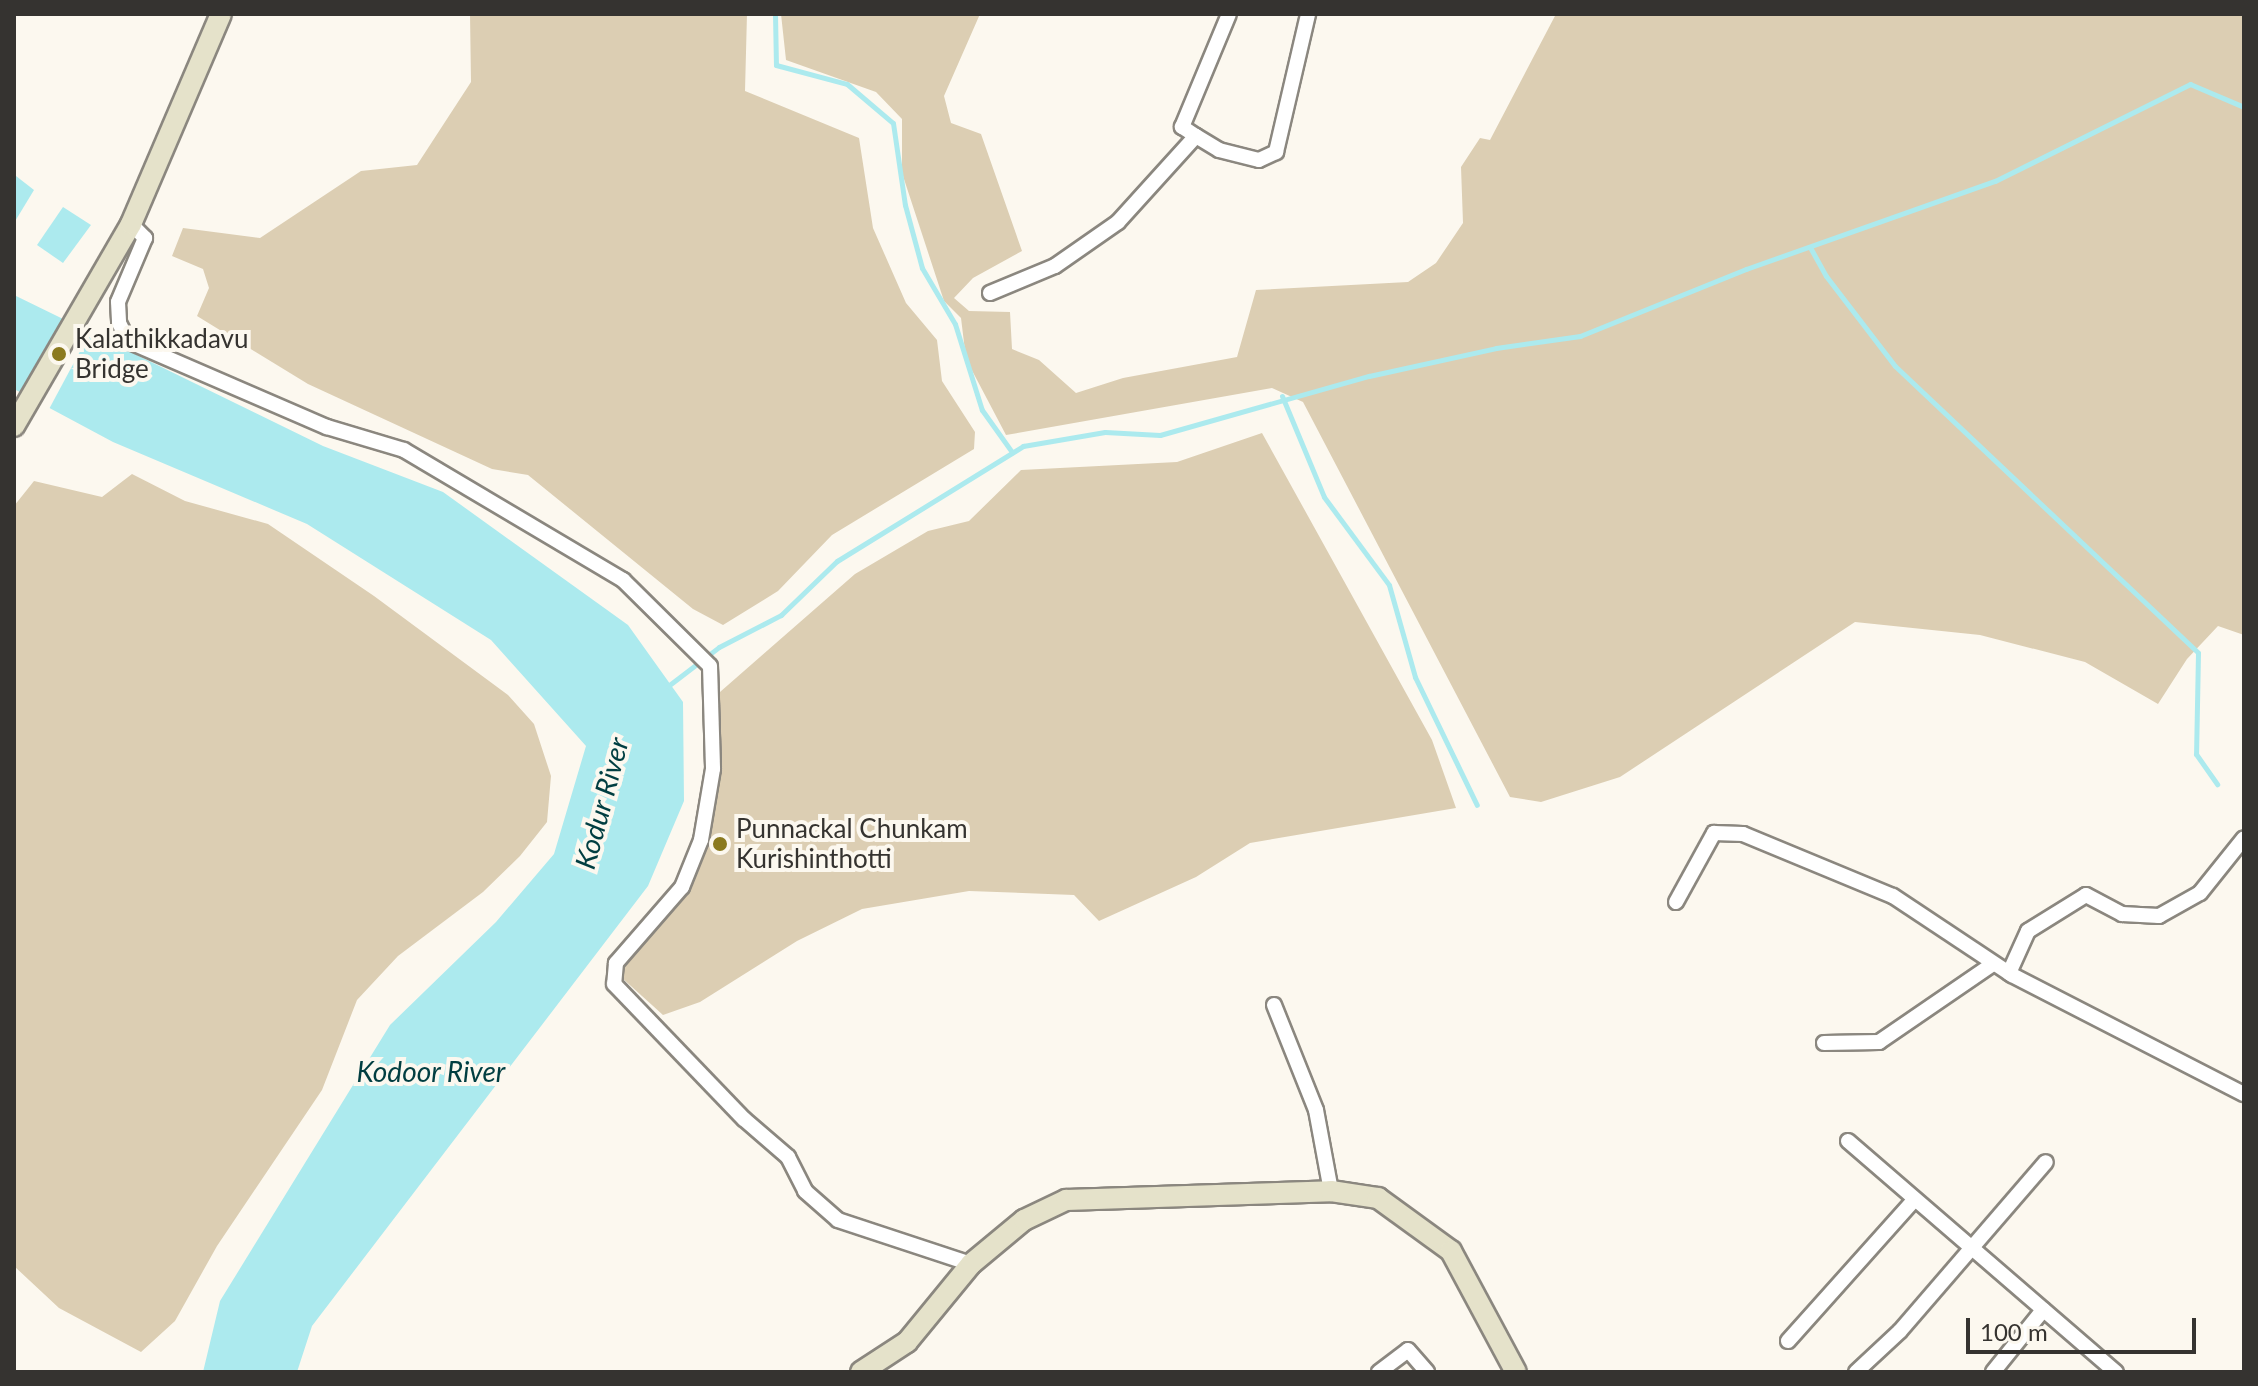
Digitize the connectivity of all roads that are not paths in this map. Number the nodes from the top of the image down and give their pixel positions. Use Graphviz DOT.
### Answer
graph roads {
  1 [pos="221,14"];
  2 [pos="1229,14"];
  3 [pos="1308,14"];
  4 [pos="1196,136"];
  5 [pos="131,224"];
  6 [pos="990,293"];
  7 [pos="18,421"];
  8 [pos="2244,838"];
  9 [pos="1676,902"];
  10 [pos="1993,964"];
  11 [pos="2009,973"];
  12 [pos="1274,1005"];
  13 [pos="1824,1043"];
  14 [pos="2244,1094"];
  15 [pos="1848,1141"];
  16 [pos="2046,1162"];
  17 [pos="1331,1191"];
  18 [pos="1914,1200"];
  19 [pos="1969,1248"];
  20 [pos="971,1264"];
  21 [pos="2043,1310"];
  22 [pos="1788,1341"];
  23 [pos="861,1372"];
  24 [pos="1379,1372"];
  25 [pos="1427,1372"];
  26 [pos="1516,1372"];
  27 [pos="1856,1372"];
  28 [pos="1993,1372"];
  29 [pos="2116,1372"];
  1 -- 5 [label="main road"];
  2 -- 4 [label="street"];
  3 -- 4 [label="street"];
  4 -- 6 [label="street"];
  5 -- 7 [label="main road"];
  5 -- 20 [label="street"];
  8 -- 11 [label="street"];
  9 -- 10 [label="street"];
  10 -- 11 [label="street"];
  10 -- 13 [label="street"];
  11 -- 14 [label="street"];
  12 -- 17 [label="street"];
  15 -- 18 [label="street"];
  16 -- 19 [label="street"];
  17 -- 20 [label="main road"];
  17 -- 26 [label="main road"];
  18 -- 19 [label="street"];
  18 -- 22 [label="street"];
  19 -- 21 [label="street"];
  19 -- 27 [label="street"];
  20 -- 23 [label="main road"];
  21 -- 28 [label="street"];
  21 -- 29 [label="street"];
  24 -- 25 [label="street"];
}
